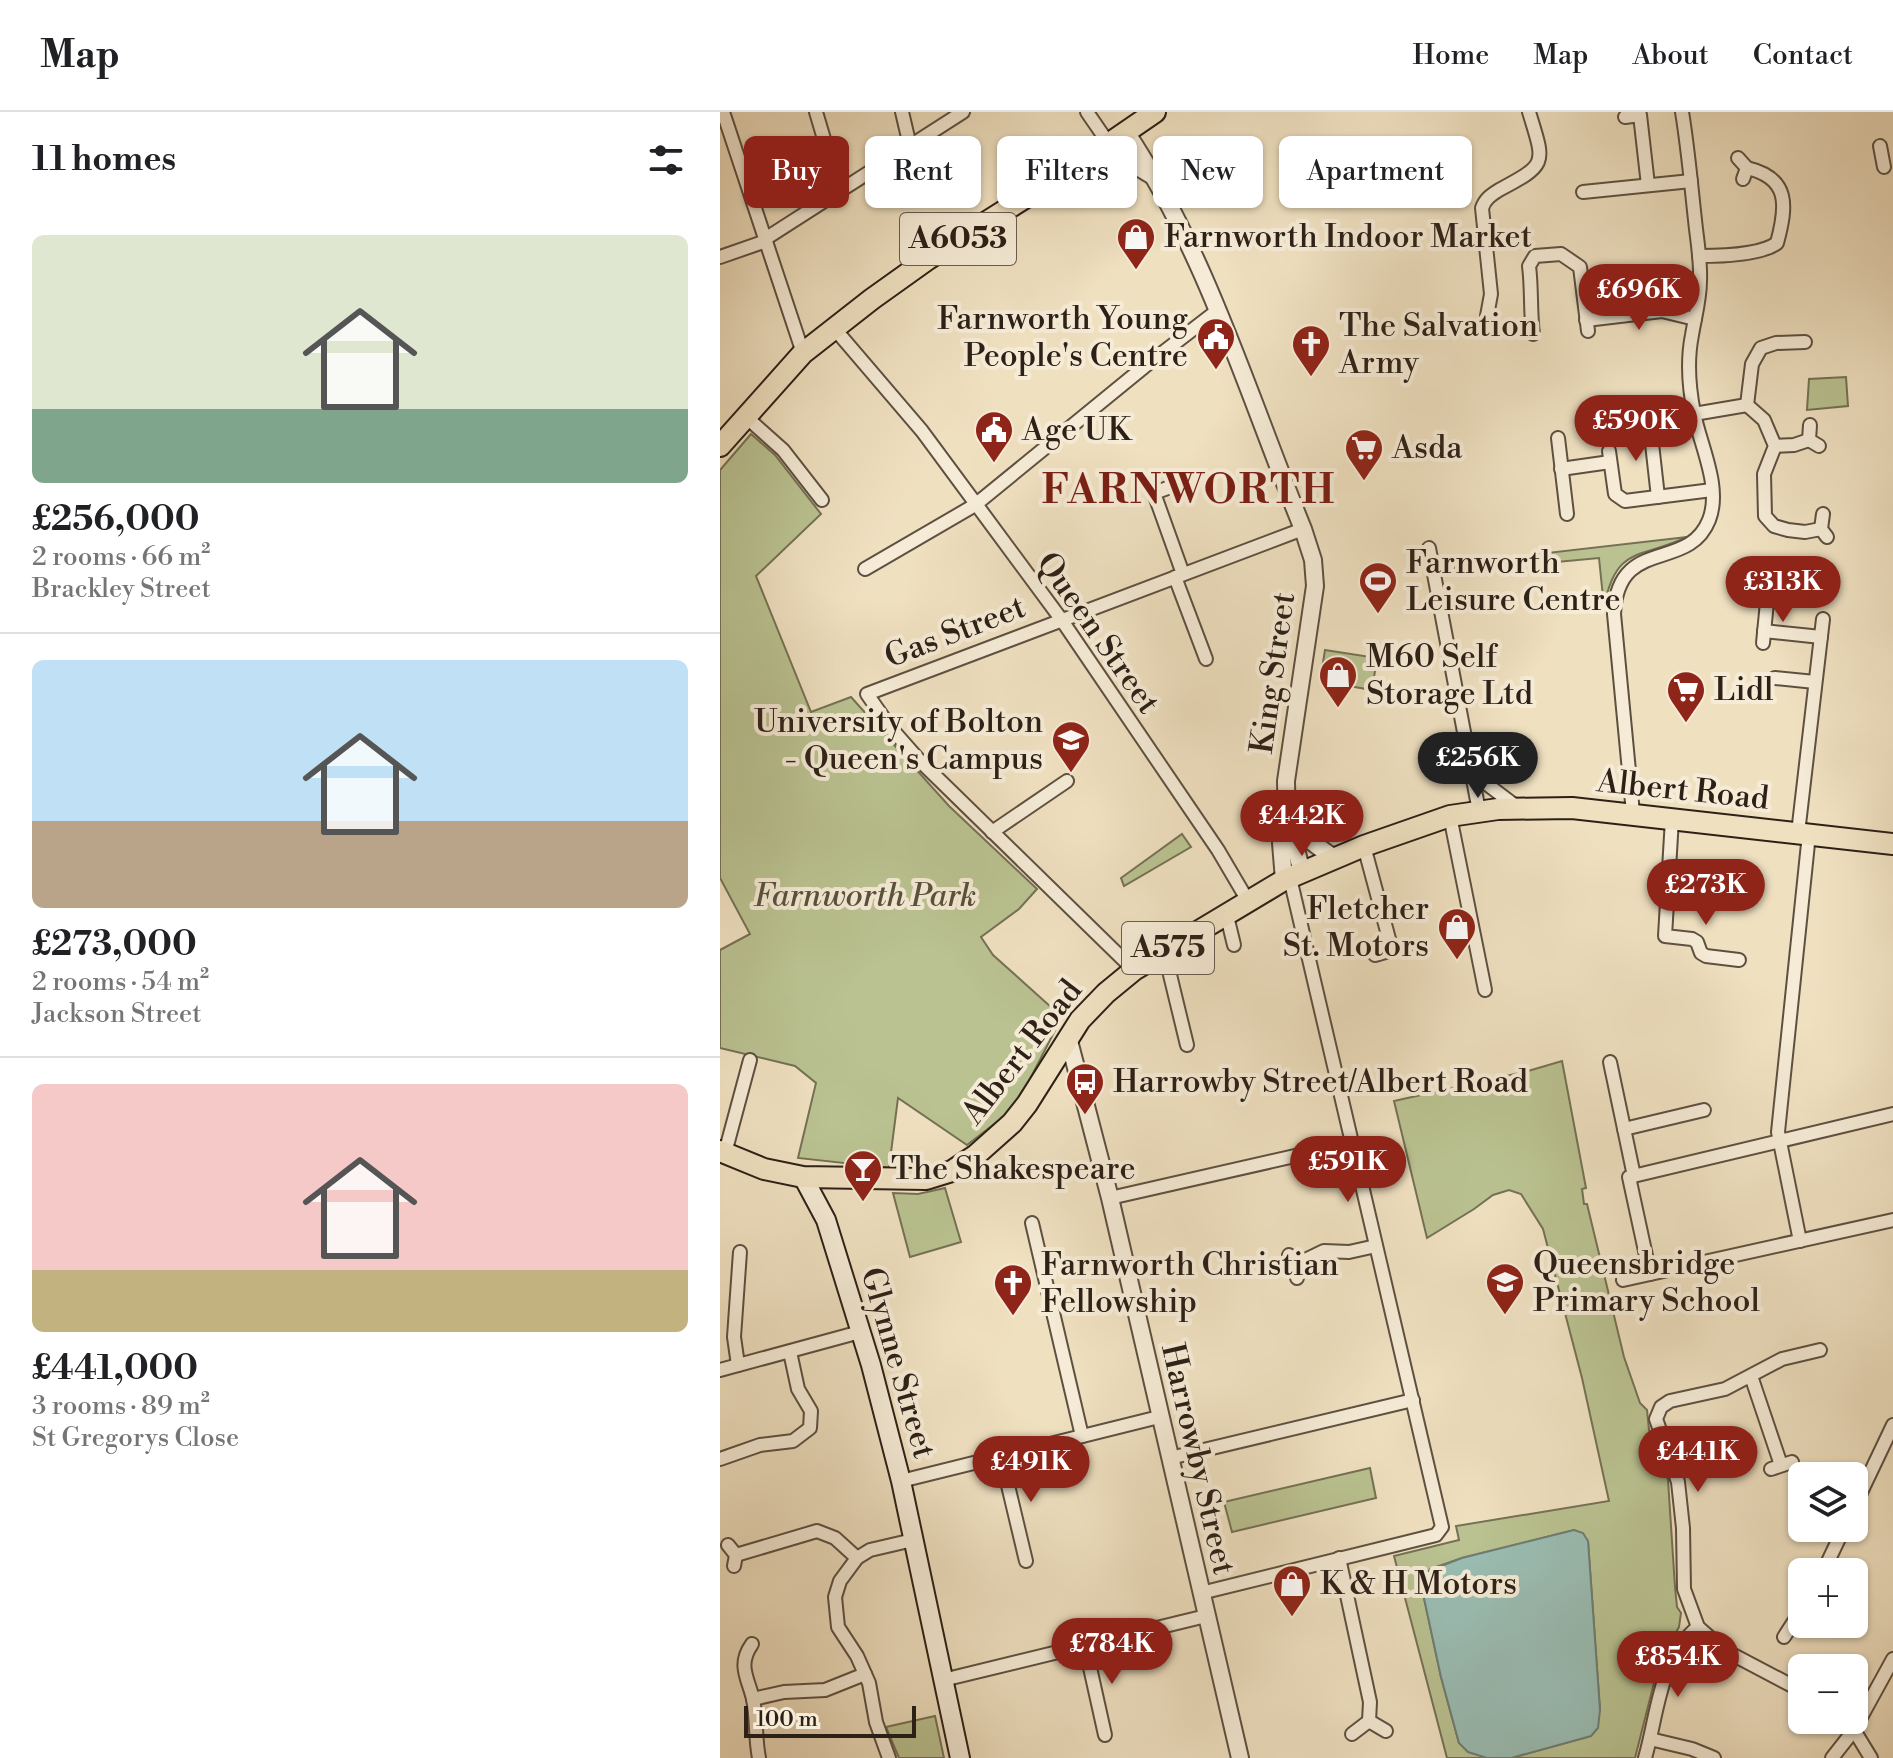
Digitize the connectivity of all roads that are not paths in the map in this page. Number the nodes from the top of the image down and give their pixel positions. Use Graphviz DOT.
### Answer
graph roads {
  1 [pos="723,112"];
  2 [pos="816,112"];
  3 [pos="902,112"];
  4 [pos="963,112"];
  5 [pos="1087,112"];
  6 [pos="1529,112"];
  7 [pos="1682,112"];
  8 [pos="1151,113"];
  9 [pos="1625,117"];
  10 [pos="823,136"];
  11 [pos="908,136"];
  12 [pos="926,136"];
  13 [pos="1115,136"];
  14 [pos="1120,136"];
  15 [pos="1137,159"];
  16 [pos="1742,169"];
  17 [pos="865,175"];
  18 [pos="1153,177"];
  19 [pos="1691,181"];
  20 [pos="1648,185"];
  21 [pos="1583,192"];
  22 [pos="1009,208"];
  23 [pos="1170,208"];
  24 [pos="765,240"];
  25 [pos="1777,243"];
  26 [pos="1792,249"];
  27 [pos="1699,256"];
  28 [pos="720,257"];
  29 [pos="1218,310"];
  30 [pos="1487,316"];
  31 [pos="1695,319"];
  32 [pos="834,328"];
  33 [pos="1533,334"];
  34 [pos="1808,344"];
  35 [pos="803,353"];
  36 [pos="1747,405"];
  37 [pos="1694,414"];
  38 [pos="745,416"];
  39 [pos="1810,425"];
  40 [pos="1650,426"];
  41 [pos="1558,438"];
  42 [pos="722,440"];
  43 [pos="1775,446"];
  44 [pos="1561,469"];
  45 [pos="1200,476"];
  46 [pos="1712,490"];
  47 [pos="1658,497"];
  48 [pos="822,500"];
  49 [pos="975,505"];
  50 [pos="1567,514"];
  51 [pos="1823,514"];
  52 [pos="1303,529"];
  53 [pos="1429,548"];
  54 [pos="1449,565"];
  55 [pos="1432,568"];
  56 [pos="865,569"];
  57 [pos="1179,576"];
  58 [pos="1767,602"];
  59 [pos="1061,619"];
  60 [pos="1823,619"];
  61 [pos="1821,637"];
  62 [pos="1207,659"];
  63 [pos="1775,678"];
  64 [pos="1815,682"];
  65 [pos="1470,759"];
  66 [pos="1067,781"];
  67 [pos="1519,808"];
  68 [pos="1479,811"];
  69 [pos="1633,813"];
  70 [pos="1450,816"];
  71 [pos="1672,819"];
  72 [pos="1287,830"];
  73 [pos="992,832"];
  74 [pos="1804,833"];
  75 [pos="1893,844"];
  76 [pos="1364,846"];
  77 [pos="1335,858"];
  78 [pos="1292,877"];
  79 [pos="1248,901"];
  80 [pos="1226,912"];
  81 [pos="1234,945"];
  82 [pos="1409,945"];
  83 [pos="1164,950"];
  84 [pos="1392,950"];
  85 [pos="1375,955"];
  86 [pos="1739,960"];
  87 [pos="1134,970"];
  88 [pos="1485,990"];
  89 [pos="1068,1037"];
  90 [pos="1187,1045"];
  91 [pos="750,1060"];
  92 [pos="1053,1061"];
  93 [pos="1610,1062"];
  94 [pos="1080,1080"];
  95 [pos="1704,1110"];
  96 [pos="1893,1114"];
  97 [pos="1624,1129"];
  98 [pos="1779,1142"];
  99 [pos="1352,1143"];
  100 [pos="722,1153"];
  101 [pos="830,1176"];
  102 [pos="803,1177"];
  103 [pos="1632,1177"];
  104 [pos="1110,1198"];
  105 [pos="826,1220"];
  106 [pos="1893,1220"];
  107 [pos="1032,1223"];
  108 [pos="1800,1241"];
  109 [pos="1376,1246"];
  110 [pos="740,1252"];
  111 [pos="1294,1266"];
  112 [pos="1650,1274"];
  113 [pos="1623,1280"];
  114 [pos="860,1332"];
  115 [pos="1820,1350"];
  116 [pos="790,1352"];
  117 [pos="1802,1356"];
  118 [pos="738,1365"];
  119 [pos="720,1370"];
  120 [pos="1806,1370"];
  121 [pos="1751,1376"];
  122 [pos="1413,1400"];
  123 [pos="1159,1417"];
  124 [pos="1893,1425"];
  125 [pos="1082,1436"];
  126 [pos="1001,1456"];
  127 [pos="1170,1458"];
  128 [pos="720,1459"];
  129 [pos="1781,1465"];
  130 [pos="1868,1478"];
  131 [pos="901,1481"];
  132 [pos="913,1540"];
  133 [pos="732,1555"];
  134 [pos="857,1558"];
  135 [pos="1339,1558"];
  136 [pos="1026,1561"];
  137 [pos="1201,1593"];
  138 [pos="1206,1616"];
  139 [pos="1698,1627"];
  140 [pos="1788,1631"];
  141 [pos="1784,1637"];
  142 [pos="752,1644"];
  143 [pos="1085,1645"];
  144 [pos="1893,1659"];
  145 [pos="865,1674"];
  146 [pos="943,1680"];
  147 [pos="1788,1684"];
  148 [pos="753,1699"];
  149 [pos="1868,1705"];
  150 [pos="1369,1721"];
  151 [pos="1386,1731"];
  152 [pos="1352,1734"];
  153 [pos="1851,1734"];
  154 [pos="1856,1734"];
  155 [pos="1105,1735"];
  156 [pos="1650,1739"];
  157 [pos="759,1758"];
  158 [pos="889,1758"];
  159 [pos="960,1758"];
  160 [pos="1240,1758"];
  161 [pos="1645,1758"];
  162 [pos="1714,1758"];
  163 [pos="1832,1758"];
  164 [pos="1871,1758"];
  1 -- 24 [label="street"];
  2 -- 10 [label="street"];
  3 -- 11 [label="street"];
  4 -- 12 [label="street"];
  5 -- 13 [label="street"];
  6 -- 30 [label="street"];
  7 -- 19 [label="street"];
  8 -- 14 [label="main road, A6053"];
  9 -- 20 [label="street"];
  15 -- 18 [label="street, King Street"];
  16 -- 25 [label="street"];
  17 -- 24 [label="street"];
  19 -- 20 [label="street"];
  19 -- 27 [label="street"];
  20 -- 21 [label="street"];
  22 -- 32 [label="main road, A6053"];
  23 -- 29 [label="street, King Street"];
  24 -- 28 [label="street"];
  24 -- 35 [label="street"];
  25 -- 26 [label="street"];
  25 -- 27 [label="street"];
  27 -- 31 [label="street"];
  29 -- 49 [label="street"];
  29 -- 52 [label="street, King Street"];
  31 -- 33 [label="street"];
  31 -- 37 [label="street"];
  32 -- 35 [label="main road, A6053"];
  32 -- 49 [label="street, Queen Street"];
  34 -- 36 [label="street"];
  35 -- 38 [label="main road, A6053"];
  36 -- 37 [label="street"];
  36 -- 43 [label="street"];
  37 -- 46 [label="street"];
  38 -- 42 [label="main road, A6053"];
  38 -- 48 [label="street"];
  39 -- 43 [label="street"];
  40 -- 47 [label="street"];
  41 -- 44 [label="street"];
  43 -- 51 [label="street"];
  44 -- 47 [label="street"];
  44 -- 50 [label="street"];
  45 -- 57 [label="street"];
  46 -- 47 [label="street"];
  46 -- 69 [label="street"];
  49 -- 56 [label="street"];
  49 -- 59 [label="street, Queen Street"];
  52 -- 57 [label="street, Gas Street"];
  52 -- 72 [label="street, King Street"];
  53 -- 55 [label="street"];
  54 -- 55 [label="street"];
  55 -- 65 [label="street"];
  57 -- 59 [label="street, Gas Street"];
  57 -- 62 [label="street"];
  58 -- 61 [label="street"];
  59 -- 73 [label="street, Gas Street"];
  59 -- 79 [label="street, Queen Street"];
  60 -- 61 [label="street"];
  61 -- 64 [label="street"];
  63 -- 64 [label="street"];
  64 -- 74 [label="street"];
  65 -- 67 [label="street"];
  65 -- 68 [label="street"];
  66 -- 73 [label="street"];
  67 -- 68 [label="main road, Albert Road / A575"];
  67 -- 69 [label="main road, Albert Road / A575"];
  68 -- 70 [label="main road, Albert Road / A575"];
  69 -- 71 [label="main road, Albert Road / A575"];
  70 -- 76 [label="main road, Albert Road / A575"];
  70 -- 88 [label="street"];
  71 -- 74 [label="main road, Albert Road / A575"];
  71 -- 86 [label="street"];
  72 -- 77 [label="street"];
  72 -- 78 [label="street, King Street"];
  73 -- 87 [label="street"];
  74 -- 75 [label="main road, Albert Road / A575"];
  74 -- 98 [label="street"];
  76 -- 77 [label="main road, Albert Road / A575"];
  76 -- 84 [label="street"];
  77 -- 78 [label="main road, Albert Road / A575"];
  78 -- 79 [label="main road, Albert Road / A575"];
  78 -- 99 [label="street"];
  79 -- 80 [label="main road, Albert Road / A575"];
  80 -- 81 [label="street"];
  80 -- 83 [label="main road, Albert Road / A575"];
  82 -- 84 [label="street"];
  83 -- 87 [label="main road, Albert Road / A575"];
  83 -- 90 [label="street"];
  84 -- 85 [label="street"];
  87 -- 89 [label="main road, Albert Road / A575"];
  89 -- 92 [label="main road, Albert Road / A575"];
  89 -- 94 [label="street, Harrowby Street"];
  91 -- 100 [label="street"];
  92 -- 94 [label="street"];
  92 -- 101 [label="main road, Albert Road / A575"];
  93 -- 97 [label="street"];
  94 -- 104 [label="street, Harrowby Street"];
  95 -- 97 [label="street"];
  96 -- 98 [label="street"];
  97 -- 103 [label="street"];
  98 -- 103 [label="street"];
  98 -- 108 [label="street"];
  99 -- 104 [label="street"];
  99 -- 109 [label="street"];
  100 -- 101 [label="main road, A575"];
  100 -- 102 [label="main road, A575"];
  101 -- 102 [label="main road, A575"];
  101 -- 105 [label="main road, Glynne Street"];
  102 -- 105 [label="main road, Glynne Street"];
  103 -- 112 [label="street"];
  104 -- 123 [label="street, Harrowby Street"];
  105 -- 114 [label="main road, Glynne Street"];
  106 -- 108 [label="street"];
  107 -- 125 [label="street"];
  108 -- 112 [label="street"];
  109 -- 111 [label="street"];
  109 -- 122 [label="street"];
  110 -- 118 [label="street"];
  112 -- 113 [label="street"];
  114 -- 116 [label="street"];
  114 -- 131 [label="main road, Glynne Street"];
  115 -- 117 [label="street"];
  116 -- 118 [label="street"];
  116 -- 128 [label="street"];
  117 -- 120 [label="street"];
  117 -- 121 [label="street"];
  118 -- 119 [label="street"];
  121 -- 129 [label="street"];
  121 -- 139 [label="street"];
  122 -- 127 [label="street"];
  122 -- 135 [label="street"];
  123 -- 125 [label="street"];
  123 -- 127 [label="street, Harrowby Street"];
  124 -- 130 [label="street"];
  125 -- 126 [label="street"];
  126 -- 131 [label="street"];
  126 -- 136 [label="street"];
  127 -- 137 [label="street, Harrowby Street"];
  131 -- 132 [label="main road, Glynne Street"];
  132 -- 134 [label="street"];
  132 -- 146 [label="main road, Glynne Street"];
  133 -- 134 [label="street"];
  134 -- 145 [label="street"];
  135 -- 137 [label="street"];
  135 -- 150 [label="street"];
  137 -- 138 [label="street, Harrowby Street"];
  138 -- 143 [label="street"];
  138 -- 160 [label="street, Harrowby Street"];
  139 -- 147 [label="street"];
  139 -- 156 [label="street"];
  140 -- 141 [label="street"];
  142 -- 148 [label="street"];
  143 -- 146 [label="street"];
  143 -- 155 [label="street"];
  144 -- 149 [label="street"];
  145 -- 148 [label="street"];
  145 -- 158 [label="street"];
  146 -- 159 [label="main road, Glynne Street"];
  148 -- 157 [label="street"];
  150 -- 151 [label="street"];
  150 -- 152 [label="street"];
  153 -- 163 [label="street"];
  154 -- 164 [label="street"];
  156 -- 161 [label="street"];
  156 -- 162 [label="street"];
}
